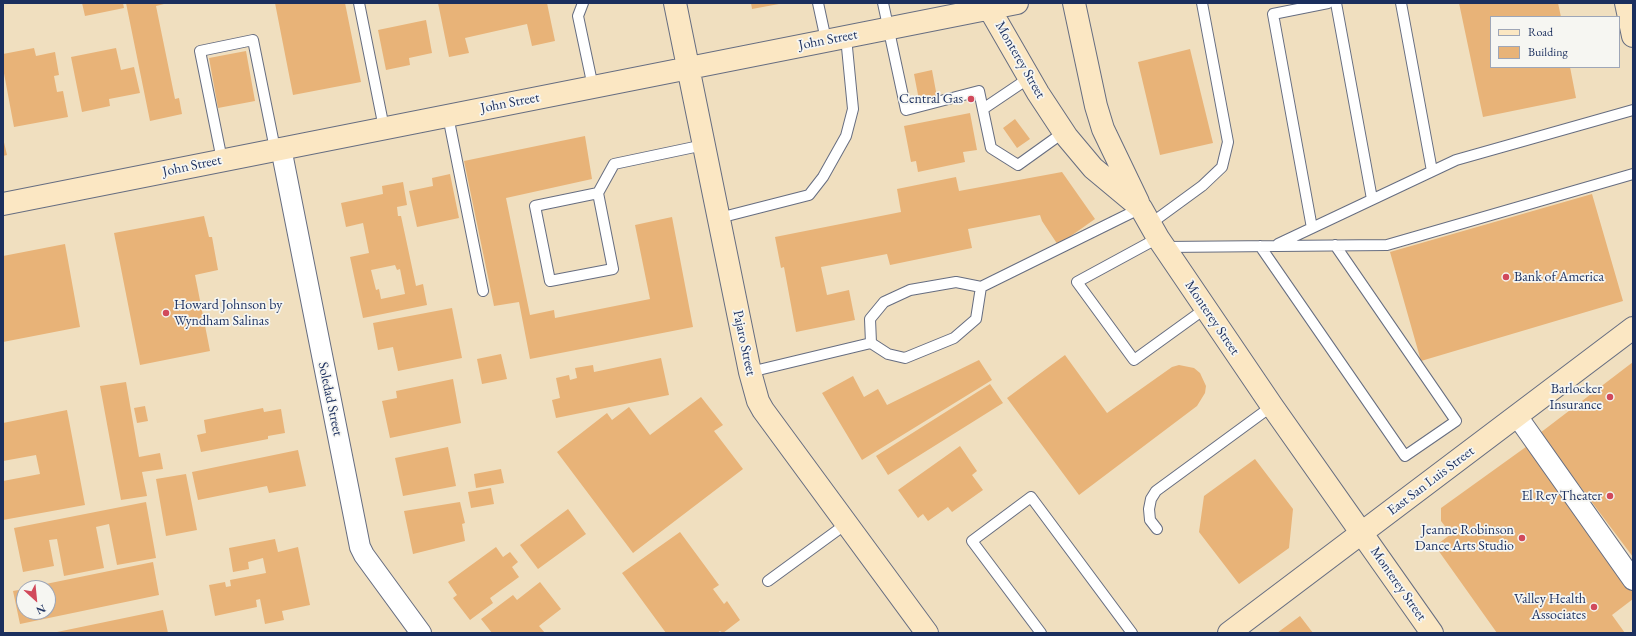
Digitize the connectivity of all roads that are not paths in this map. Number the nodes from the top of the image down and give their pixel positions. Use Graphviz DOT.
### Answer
graph roads {
  1 [pos="359,3"];
  2 [pos="583,3"];
  3 [pos="675,3"];
  4 [pos="818,3"];
  5 [pos="883,3"];
  6 [pos="1017,3"];
  7 [pos="1074,3"];
  8 [pos="1202,3"];
  9 [pos="1328,3"];
  10 [pos="1336,3"];
  11 [pos="1401,3"];
  12 [pos="1626,3"];
  13 [pos="989,8"];
  14 [pos="887,28"];
  15 [pos="1633,36"];
  16 [pos="836,39"];
  17 [pos="689,69"];
  18 [pos="1029,78"];
  19 [pos="592,87"];
  20 [pos="983,109"];
  21 [pos="1633,110"];
  22 [pos="448,116"];
  23 [pos="384,128"];
  24 [pos="1064,132"];
  25 [pos="704,145"];
  26 [pos="278,149"];
  27 [pos="222,160"];
  28 [pos="1432,171"];
  29 [pos="1633,174"];
  30 [pos="598,193"];
  31 [pos="1372,200"];
  32 [pos="3,204"];
  33 [pos="719,218"];
  34 [pos="1312,228"];
  35 [pos="1153,229"];
  36 [pos="1336,245"];
  37 [pos="1260,246"];
  38 [pos="1274,246"];
  39 [pos="981,287"];
  40 [pos="483,291"];
  41 [pos="1206,308"];
  42 [pos="1633,328"];
  43 [pos="871,343"];
  44 [pos="750,372"];
  45 [pos="1272,406"];
  46 [pos="1517,416"];
  47 [pos="846,524"];
  48 [pos="1157,529"];
  49 [pos="1362,533"];
  50 [pos="1633,580"];
  51 [pos="768,581"];
  52 [pos="421,633"];
  53 [pos="927,633"];
  54 [pos="1041,633"];
  55 [pos="1132,633"];
  56 [pos="1229,633"];
  57 [pos="1432,633"];
  1 -- 23 [label="lane"];
  2 -- 19 [label="lane"];
  3 -- 17 [label="main road, Pajaro Street"];
  4 -- 16 [label="lane"];
  5 -- 14 [label="lane"];
  6 -- 13 [label="main road, John Street"];
  7 -- 35 [label="main road"];
  8 -- 35 [label="lane"];
  9 -- 34 [label="lane"];
  10 -- 31 [label="lane"];
  11 -- 28 [label="lane"];
  12 -- 15 [label="main road"];
  13 -- 14 [label="main road, John Street"];
  13 -- 18 [label="main road, Monterey Street"];
  14 -- 16 [label="main road, John Street"];
  14 -- 20 [label="lane"];
  16 -- 17 [label="main road, John Street"];
  16 -- 33 [label="lane"];
  17 -- 19 [label="main road, John Street"];
  17 -- 25 [label="main road, Pajaro Street"];
  18 -- 20 [label="lane"];
  18 -- 24 [label="main road, Monterey Street"];
  19 -- 22 [label="main road, John Street"];
  20 -- 24 [label="lane"];
  21 -- 28 [label="lane"];
  22 -- 23 [label="main road, John Street"];
  22 -- 40 [label="lane"];
  23 -- 26 [label="main road, John Street"];
  24 -- 35 [label="main road, Monterey Street"];
  25 -- 30 [label="lane"];
  25 -- 33 [label="main road, Pajaro Street"];
  26 -- 27 [label="main road, John Street"];
  26 -- 27 [label="lane"];
  26 -- 52 [label="street, Soledad Street"];
  27 -- 32 [label="main road, John Street"];
  28 -- 31 [label="lane"];
  29 -- 36 [label="lane"];
  30 -- 30 [label="lane"];
  31 -- 34 [label="lane"];
  33 -- 44 [label="main road, Pajaro Street"];
  34 -- 38 [label="lane"];
  35 -- 37 [label="lane"];
  35 -- 39 [label="lane"];
  35 -- 41 [label="main road, Monterey Street"];
  35 -- 41 [label="lane"];
  36 -- 37 [label="lane"];
  36 -- 38 [label="lane"];
  37 -- 38 [label="lane"];
  39 -- 43 [label="lane"];
  39 -- 43 [label="lane"];
  41 -- 45 [label="main road, Monterey Street"];
  42 -- 46 [label="main road, East San Luis Street"];
  43 -- 44 [label="lane"];
  44 -- 47 [label="main road, Pajaro Street"];
  45 -- 48 [label="lane"];
  45 -- 49 [label="main road, Monterey Street"];
  46 -- 49 [label="main road, East San Luis Street"];
  46 -- 50 [label="street"];
  47 -- 51 [label="lane"];
  47 -- 53 [label="main road, Pajaro Street"];
  49 -- 56 [label="main road, East San Luis Street"];
  49 -- 57 [label="main road, Monterey Street"];
  54 -- 55 [label="lane"];
}
